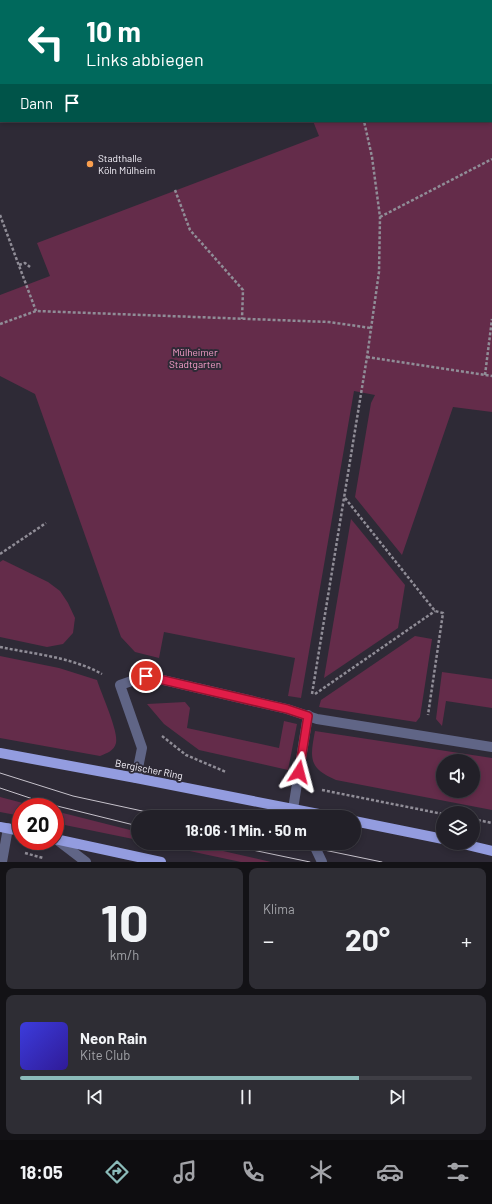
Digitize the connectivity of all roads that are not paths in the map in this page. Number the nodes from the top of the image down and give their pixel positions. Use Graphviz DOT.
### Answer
graph roads {
  1 [pos="308,716"];
  2 [pos="492,747"];
  3 [pos="0,753"];
  4 [pos="136,778"];
  5 [pos="282,810"];
  6 [pos="296,810"];
  7 [pos="361,822"];
  8 [pos="4,828"];
  9 [pos="436,838"];
  10 [pos="64,841"];
  11 [pos="64,846"];
  12 [pos="480,848"];
  13 [pos="316,850"];
  14 [pos="492,851"];
  15 [pos="2,862"];
  16 [pos="86,862"];
  17 [pos="161,862"];
  18 [pos="322,862"];
  1 -- 2 [label="street"];
  1 -- 4 [label="street"];
  1 -- 6 [label="street"];
  3 -- 4 [label="main road, Bergischer Ring"];
  4 -- 5 [label="main road, Bergischer Ring"];
  7 -- 9 [label="main road"];
  8 -- 15 [label="street"];
  10 -- 17 [label="main road"];
  11 -- 16 [label="street"];
  12 -- 14 [label="main road"];
  13 -- 18 [label="street"];
}
